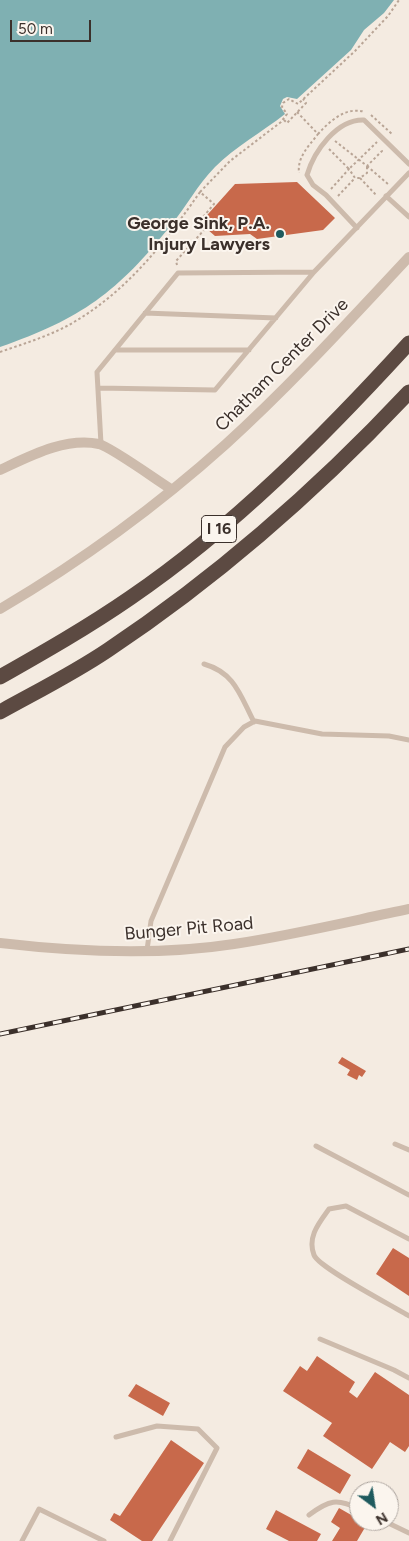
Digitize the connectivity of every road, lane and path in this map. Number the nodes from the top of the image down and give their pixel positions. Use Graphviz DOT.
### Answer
graph roads {
  1 [pos="399,0"];
  2 [pos="303,99"];
  3 [pos="297,112"];
  4 [pos="283,119"];
  5 [pos="323,129"];
  6 [pos="389,130"];
  7 [pos="318,134"];
  8 [pos="330,137"];
  9 [pos="316,138"];
  10 [pos="383,139"];
  11 [pos="324,144"];
  12 [pos="358,159"];
  13 [pos="409,164"];
  14 [pos="367,166"];
  15 [pos="349,169"];
  16 [pos="409,172"];
  17 [pos="299,178"];
  18 [pos="355,178"];
  19 [pos="360,178"];
  20 [pos="394,189"];
  21 [pos="200,192"];
  22 [pos="326,194"];
  23 [pos="386,196"];
  24 [pos="382,201"];
  25 [pos="333,202"];
  26 [pos="409,217"];
  27 [pos="357,228"];
  28 [pos="409,257"];
  29 [pos="314,272"];
  30 [pos="178,273"];
  31 [pos="145,314"];
  32 [pos="276,318"];
  33 [pos="409,343"];
  34 [pos="115,350"];
  35 [pos="249,350"];
  36 [pos="0,352"];
  37 [pos="98,388"];
  38 [pos="409,392"];
  39 [pos="101,444"];
  40 [pos="0,470"];
  41 [pos="171,489"];
  42 [pos="0,609"];
  43 [pos="204,664"];
  44 [pos="0,677"];
  45 [pos="0,712"];
  46 [pos="254,722"];
  47 [pos="409,740"];
  48 [pos="409,909"];
  49 [pos="0,943"];
  50 [pos="147,950"];
  51 [pos="395,1144"];
  52 [pos="316,1146"];
  53 [pos="409,1150"];
  54 [pos="409,1195"];
  55 [pos="409,1239"];
  56 [pos="409,1316"];
  57 [pos="320,1339"];
  58 [pos="409,1378"];
  59 [pos="116,1437"];
  60 [pos="349,1504"];
  61 [pos="309,1514"];
  62 [pos="22,1541"];
  63 [pos="104,1541"];
  64 [pos="170,1541"];
  1 -- 2 [label="path"];
  2 -- 3 [label="path"];
  2 -- 4 [label="path"];
  3 -- 4 [label="path"];
  3 -- 7 [label="path"];
  4 -- 21 [label="path"];
  5 -- 6 [label="path"];
  5 -- 7 [label="path"];
  5 -- 8 [label="path"];
  6 -- 10 [label="path"];
  6 -- 10 [label="path"];
  7 -- 9 [label="path"];
  8 -- 10 [label="lane"];
  8 -- 11 [label="lane"];
  8 -- 12 [label="path"];
  9 -- 11 [label="path"];
  9 -- 17 [label="path"];
  10 -- 12 [label="path"];
  10 -- 13 [label="lane"];
  10 -- 14 [label="path"];
  11 -- 15 [label="path"];
  11 -- 22 [label="lane"];
  12 -- 14 [label="path"];
  12 -- 15 [label="path"];
  14 -- 19 [label="path"];
  14 -- 20 [label="path"];
  15 -- 18 [label="path"];
  15 -- 22 [label="path"];
  16 -- 20 [label="lane"];
  18 -- 19 [label="path"];
  18 -- 25 [label="path"];
  19 -- 24 [label="path"];
  20 -- 23 [label="lane"];
  21 -- 30 [label="path"];
  21 -- 36 [label="path"];
  22 -- 25 [label="lane"];
  23 -- 24 [label="lane"];
  23 -- 26 [label="lane"];
  24 -- 27 [label="lane"];
  25 -- 27 [label="lane"];
  27 -- 29 [label="lane"];
  28 -- 41 [label="street, Chatham Center Drive"];
  29 -- 30 [label="lane"];
  29 -- 32 [label="lane"];
  30 -- 31 [label="lane"];
  31 -- 32 [label="lane"];
  31 -- 34 [label="lane"];
  32 -- 35 [label="lane"];
  33 -- 44 [label="highway, I 16"];
  34 -- 35 [label="lane"];
  34 -- 37 [label="lane"];
  35 -- 37 [label="lane"];
  37 -- 39 [label="lane"];
  38 -- 45 [label="highway, I 16"];
  39 -- 40 [label="street"];
  39 -- 41 [label="street"];
  41 -- 42 [label="street, Chatham Center Drive"];
  43 -- 46 [label="lane"];
  46 -- 47 [label="lane"];
  46 -- 50 [label="lane"];
  48 -- 50 [label="street, Bunger Pit Road"];
  49 -- 50 [label="street, Bunger Pit Road"];
  51 -- 53 [label="lane"];
  52 -- 54 [label="lane"];
  55 -- 56 [label="lane"];
  57 -- 58 [label="lane"];
  59 -- 64 [label="lane"];
  60 -- 61 [label="lane"];
  62 -- 63 [label="lane"];
}
